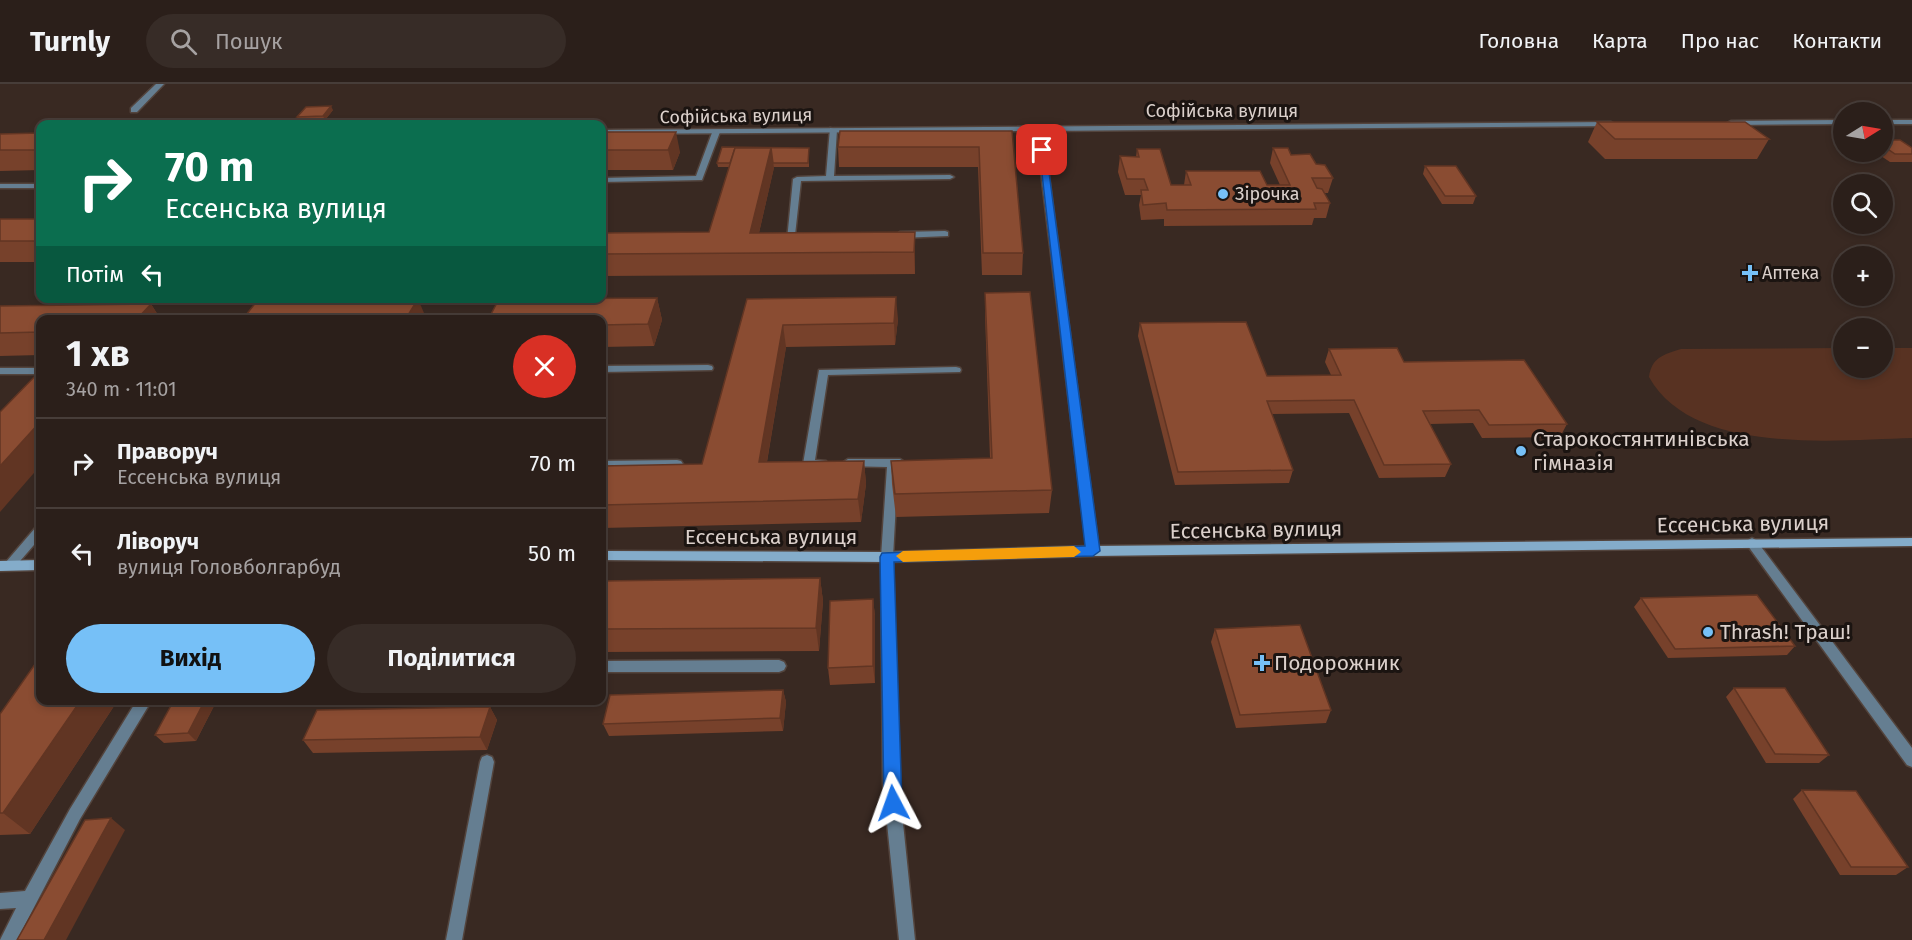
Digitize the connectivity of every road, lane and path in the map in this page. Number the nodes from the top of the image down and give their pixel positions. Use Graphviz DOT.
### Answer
graph roads {
  1 [pos="160,84"];
  2 [pos="134,110"];
  3 [pos="1833,122"];
  4 [pos="1893,122"];
  5 [pos="1912,122"];
  6 [pos="1726,123"];
  7 [pos="1621,124"];
  8 [pos="1039,128"];
  9 [pos="833,130"];
  10 [pos="606,132"];
  11 [pos="716,132"];
  12 [pos="950,177"];
  13 [pos="830,178"];
  14 [pos="606,180"];
  15 [pos="0,186"];
  16 [pos="36,186"];
  17 [pos="945,234"];
  18 [pos="885,236"];
  19 [pos="814,237"];
  20 [pos="708,368"];
  21 [pos="606,369"];
  22 [pos="36,370"];
  23 [pos="956,370"];
  24 [pos="0,371"];
  25 [pos="893,463"];
  26 [pos="916,463"];
  27 [pos="677,464"];
  28 [pos="606,465"];
  29 [pos="36,534"];
  30 [pos="1912,542"];
  31 [pos="1752,543"];
  32 [pos="1093,551"];
  33 [pos="606,556"];
  34 [pos="887,557"];
  35 [pos="36,565"];
  36 [pos="5,566"];
  37 [pos="779,666"];
  38 [pos="606,668"];
  39 [pos="142,705"];
  40 [pos="1912,760"];
  41 [pos="486,762"];
  42 [pos="30,900"];
  43 [pos="0,901"];
  44 [pos="8,940"];
  45 [pos="454,940"];
  46 [pos="907,940"];
  1 -- 2 [label="street"];
  3 -- 6 [label="street"];
  4 -- 5 [label="street"];
  7 -- 8 [label="street, Софійська вулиця"];
  8 -- 9 [label="street, Софійська вулиця"];
  8 -- 32 [label="street"];
  9 -- 11 [label="street, Софійська вулиця"];
  9 -- 13 [label="street"];
  10 -- 11 [label="street, Софійська вулиця"];
  11 -- 14 [label="street"];
  12 -- 13 [label="street"];
  13 -- 19 [label="street"];
  15 -- 16 [label="street"];
  17 -- 18 [label="street"];
  20 -- 21 [label="street"];
  22 -- 24 [label="street"];
  23 -- 25 [label="street"];
  25 -- 26 [label="street"];
  25 -- 34 [label="street"];
  27 -- 28 [label="street"];
  29 -- 36 [label="street"];
  30 -- 31 [label="street, Ессенська вулиця"];
  31 -- 32 [label="street, Ессенська вулиця"];
  31 -- 40 [label="street"];
  32 -- 34 [label="street, Ессенська вулиця"];
  33 -- 34 [label="street, Ессенська вулиця"];
  34 -- 46 [label="street"];
  35 -- 36 [label="street"];
  37 -- 38 [label="street"];
  39 -- 42 [label="street"];
  41 -- 45 [label="street"];
  42 -- 43 [label="street"];
  42 -- 44 [label="street"];
}
